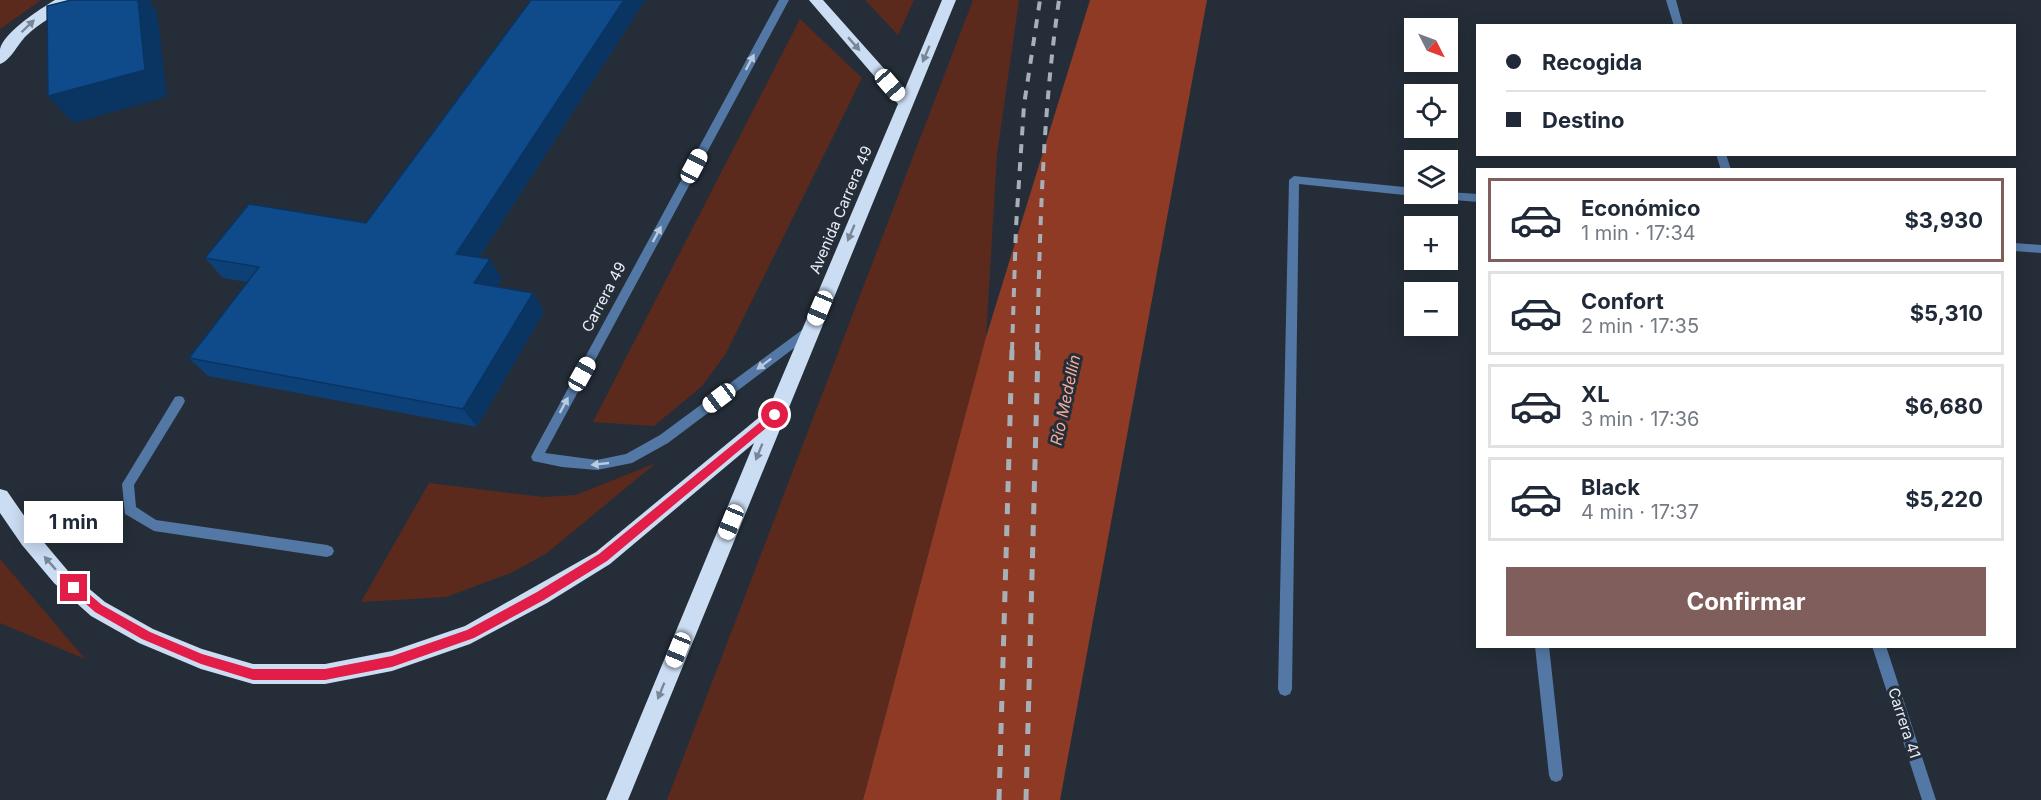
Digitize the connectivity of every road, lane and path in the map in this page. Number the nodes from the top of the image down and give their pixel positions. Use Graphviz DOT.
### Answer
graph roads {
  1 [pos="64,0"];
  2 [pos="784,0"];
  3 [pos="816,0"];
  4 [pos="949,0"];
  5 [pos="1671,0"];
  6 [pos="1678,24"];
  7 [pos="0,59"];
  8 [pos="905,102"];
  9 [pos="1404,191"];
  10 [pos="1458,196"];
  11 [pos="1476,198"];
  12 [pos="2016,247"];
  13 [pos="2041,249"];
  14 [pos="811,328"];
  15 [pos="179,400"];
  16 [pos="775,415"];
  17 [pos="0,497"];
  18 [pos="327,551"];
  19 [pos="1542,648"];
  20 [pos="1880,648"];
  21 [pos="1285,689"];
  22 [pos="1556,775"];
  23 [pos="617,800"];
  24 [pos="1929,800"];
  7 -- 1 [label="highway, one-way"];
  14 -- 2 [label="street, Carrera 49, one-way"];
  3 -- 8 [label="highway, one-way"];
  4 -- 8 [label="highway, Avenida Carrera 49, one-way"];
  5 -- 6 [label="street"];
  8 -- 14 [label="highway, Avenida Carrera 49, one-way"];
  9 -- 21 [label="street"];
  10 -- 11 [label="street"];
  12 -- 13 [label="street"];
  14 -- 16 [label="highway, Avenida Carrera 49"];
  15 -- 18 [label="street"];
  16 -- 17 [label="highway, one-way"];
  16 -- 23 [label="highway, Avenida Carrera 49, one-way"];
  19 -- 22 [label="street"];
  20 -- 24 [label="street, Carrera 41"];
}
